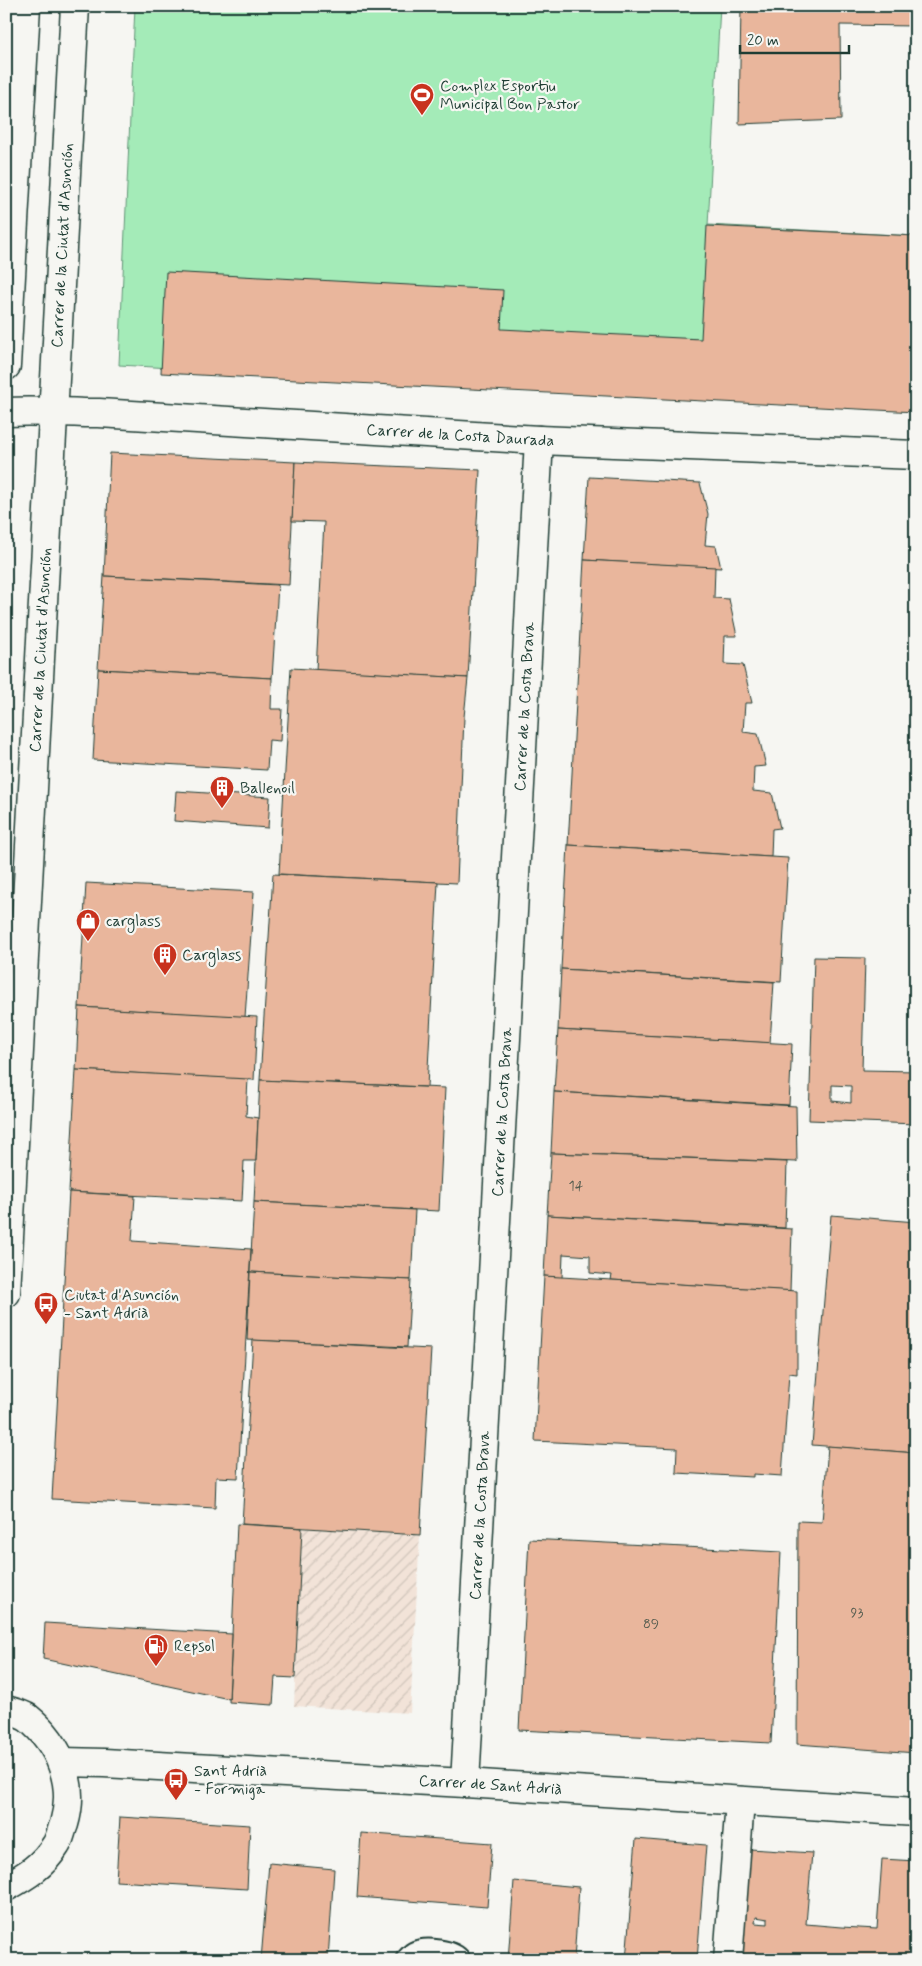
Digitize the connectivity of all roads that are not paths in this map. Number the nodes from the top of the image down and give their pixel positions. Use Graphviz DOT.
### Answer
graph roads {
  1 [pos="26,6"];
  2 [pos="75,6"];
  3 [pos="6,366"];
  4 [pos="6,412"];
  5 [pos="53,413"];
  6 [pos="540,440"];
  7 [pos="916,455"];
  8 [pos="6,1294"];
  9 [pos="6,1710"];
  10 [pos="63,1762"];
  11 [pos="465,1783"];
  12 [pos="740,1801"];
  13 [pos="916,1812"];
  14 [pos="6,1887"];
  15 [pos="406,1960"];
  16 [pos="460,1960"];
  17 [pos="728,1960"];
  1 -- 3 [label="street"];
  2 -- 5 [label="street, Carrer de la Ciutat d'Asunción"];
  4 -- 5 [label="street, Carrer de la Costa Daurada"];
  5 -- 6 [label="street, Carrer de la Costa Daurada"];
  5 -- 8 [label="street, Carrer de la Ciutat d'Asunción"];
  6 -- 7 [label="street, Carrer de la Costa Daurada"];
  6 -- 11 [label="street, Carrer de la Costa Brava"];
  9 -- 10 [label="street"];
  10 -- 11 [label="street, Carrer de Sant Adrià"];
  10 -- 14 [label="street"];
  11 -- 12 [label="street, Carrer de Sant Adrià"];
  12 -- 13 [label="street, Carrer de Sant Adrià"];
  12 -- 17 [label="street"];
  15 -- 16 [label="lane"];
}
